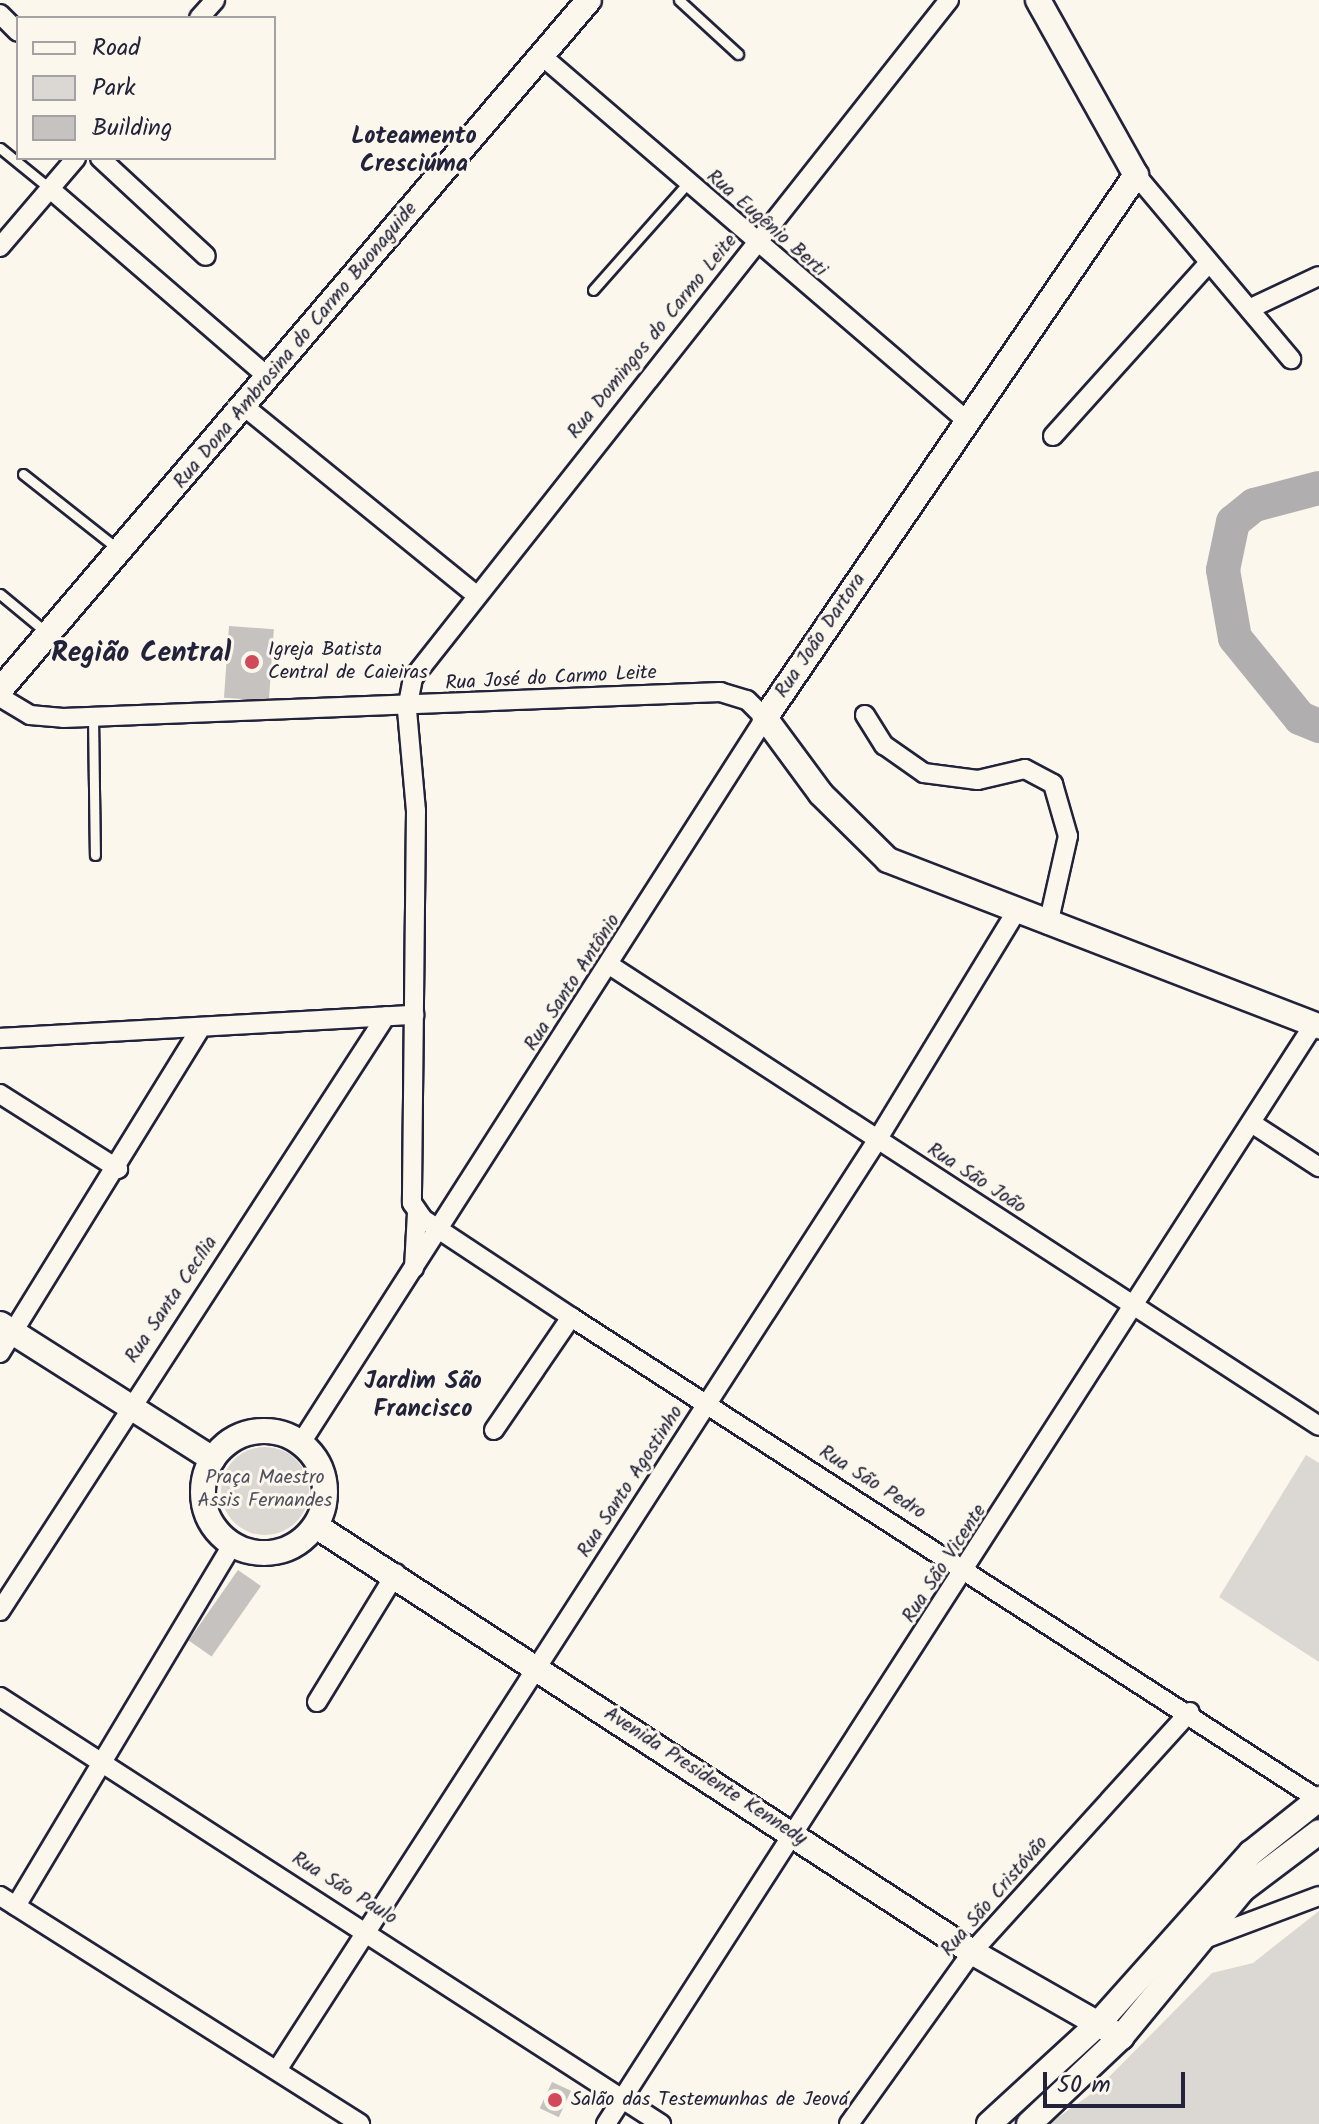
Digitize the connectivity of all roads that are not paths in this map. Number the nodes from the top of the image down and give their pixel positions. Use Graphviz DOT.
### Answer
graph roads {
  1 [pos="215,0"];
  2 [pos="589,0"];
  3 [pos="679,0"];
  4 [pos="949,0"];
  5 [pos="1038,0"];
  6 [pos="0,14"];
  7 [pos="201,16"];
  8 [pos="16,30"];
  9 [pos="738,54"];
  10 [pos="542,56"];
  11 [pos="0,148"];
  12 [pos="74,160"];
  13 [pos="102,160"];
  14 [pos="1136,175"];
  15 [pos="686,185"];
  16 [pos="49,188"];
  17 [pos="754,246"];
  18 [pos="0,247"];
  19 [pos="206,256"];
  20 [pos="1206,266"];
  21 [pos="1319,276"];
  22 [pos="593,290"];
  23 [pos="1249,309"];
  24 [pos="1291,359"];
  25 [pos="269,378"];
  26 [pos="246,408"];
  27 [pos="966,420"];
  28 [pos="1053,436"];
  29 [pos="23,474"];
  30 [pos="121,551"];
  31 [pos="0,594"];
  32 [pos="475,594"];
  33 [pos="49,634"];
  34 [pos="0,690"];
  35 [pos="0,697"];
  36 [pos="407,710"];
  37 [pos="865,715"];
  38 [pos="93,717"];
  39 [pos="765,718"];
  40 [pos="95,855"];
  41 [pos="1015,913"];
  42 [pos="1048,925"];
  43 [pos="611,966"];
  44 [pos="414,1015"];
  45 [pos="386,1016"];
  46 [pos="1316,1025"];
  47 [pos="200,1029"];
  48 [pos="0,1038"];
  49 [pos="0,1094"];
  50 [pos="1253,1124"];
  51 [pos="876,1142"];
  52 [pos="1319,1167"];
  53 [pos="118,1169"];
  54 [pos="417,1212"];
  55 [pos="441,1231"];
  56 [pos="414,1268"];
  57 [pos="1136,1309"];
  58 [pos="571,1317"];
  59 [pos="7,1328"];
  60 [pos="0,1353"];
  61 [pos="130,1403"];
  62 [pos="706,1404"];
  63 [pos="1319,1426"];
  64 [pos="494,1430"];
  65 [pos="301,1443"];
  66 [pos="213,1459"];
  67 [pos="316,1526"];
  68 [pos="232,1545"];
  69 [pos="969,1570"];
  70 [pos="396,1573"];
  71 [pos="0,1611"];
  72 [pos="538,1668"];
  73 [pos="0,1697"];
  74 [pos="317,1702"];
  75 [pos="1190,1712"];
  76 [pos="101,1762"];
  77 [pos="1319,1799"];
  78 [pos="1319,1832"];
  79 [pos="793,1835"];
  80 [pos="1319,1896"];
  81 [pos="8,1901"];
  82 [pos="368,1929"];
  83 [pos="1199,1941"];
  84 [pos="972,1952"];
  85 [pos="1097,2025"];
  86 [pos="1121,2037"];
  87 [pos="277,2070"];
  88 [pos="621,2099"];
  89 [pos="360,2124"];
  90 [pos="606,2124"];
  91 [pos="661,2124"];
  92 [pos="849,2124"];
  93 [pos="989,2124"];
  94 [pos="1029,2124"];
  1 -- 7 [label="street"];
  2 -- 10 [label="street, Rua Dona Ambrosina do Carmo Buonaguide"];
  3 -- 9 [label="lane"];
  4 -- 17 [label="street, Rua Domingos do Carmo Leite"];
  5 -- 14 [label="street"];
  6 -- 8 [label="street"];
  10 -- 15 [label="street, Rua Eugênio Berti"];
  10 -- 25 [label="street, Rua Dona Ambrosina do Carmo Buonaguide"];
  11 -- 16 [label="lane"];
  12 -- 16 [label="street"];
  13 -- 19 [label="street"];
  14 -- 20 [label="street"];
  14 -- 27 [label="street, Rua João Dartora"];
  15 -- 17 [label="street, Rua Eugênio Berti"];
  15 -- 22 [label="lane"];
  16 -- 18 [label="street"];
  16 -- 25 [label="street"];
  17 -- 27 [label="street, Rua Eugênio Berti"];
  17 -- 32 [label="street, Rua Domingos do Carmo Leite"];
  20 -- 23 [label="street"];
  20 -- 28 [label="street"];
  21 -- 23 [label="street"];
  23 -- 24 [label="street"];
  25 -- 26 [label="street, Rua Dona Ambrosina do Carmo Buonaguide"];
  26 -- 30 [label="street, Rua Dona Ambrosina do Carmo Buonaguide"];
  26 -- 32 [label="street"];
  27 -- 39 [label="street, Rua João Dartora"];
  29 -- 30 [label="lane"];
  30 -- 33 [label="street, Rua Dona Ambrosina do Carmo Buonaguide"];
  31 -- 33 [label="lane"];
  32 -- 36 [label="street, Rua Domingos do Carmo Leite"];
  33 -- 34 [label="street, Rua Dona Ambrosina do Carmo Buonaguide"];
  35 -- 38 [label="street, Rua José do Carmo Leite"];
  36 -- 38 [label="street, Rua José do Carmo Leite"];
  36 -- 39 [label="street, Rua José do Carmo Leite"];
  36 -- 44 [label="street, Rua Santo Antônio"];
  37 -- 42 [label="street"];
  38 -- 40 [label="lane"];
  39 -- 41 [label="street, Rua João Dartora"];
  39 -- 43 [label="street, Rua Santo Antônio"];
  41 -- 42 [label="street, Rua João Dartora"];
  41 -- 51 [label="street, Rua Santo Agostinho"];
  42 -- 46 [label="street, Rua João Dartora"];
  43 -- 51 [label="street, Rua São João"];
  43 -- 55 [label="street, Rua Santo Antônio"];
  44 -- 45 [label="street"];
  44 -- 54 [label="street, Rua Santo Antônio"];
  45 -- 47 [label="street"];
  45 -- 61 [label="street, Rua Santa Cecília"];
  46 -- 50 [label="street, Rua São Vicente"];
  47 -- 48 [label="street"];
  47 -- 53 [label="street"];
  49 -- 53 [label="street"];
  50 -- 52 [label="street"];
  50 -- 57 [label="street, Rua São Vicente"];
  51 -- 57 [label="street, Rua São João"];
  51 -- 62 [label="street, Rua Santo Agostinho"];
  53 -- 59 [label="street"];
  54 -- 55 [label="street, Rua São Pedro"];
  54 -- 56 [label="street, Rua Santo Antônio"];
  55 -- 56 [label="street, Rua Santo Antônio"];
  55 -- 58 [label="street, Rua São Pedro"];
  56 -- 65 [label="street, Rua Santo Antônio"];
  57 -- 63 [label="street, Rua São João"];
  57 -- 69 [label="street, Rua São Vicente"];
  58 -- 62 [label="street, Rua São Pedro"];
  58 -- 64 [label="street"];
  59 -- 60 [label="street"];
  59 -- 61 [label="street"];
  61 -- 66 [label="street"];
  61 -- 71 [label="street, Rua Santa Cecília"];
  62 -- 69 [label="street, Rua São Pedro"];
  62 -- 72 [label="street, Rua Santo Agostinho"];
  65 -- 66 [label="street"];
  65 -- 67 [label="street"];
  66 -- 68 [label="street"];
  67 -- 68 [label="street"];
  67 -- 70 [label="street, Avenida Presidente Kennedy"];
  68 -- 76 [label="street"];
  69 -- 75 [label="street, Rua São Pedro"];
  69 -- 79 [label="street, Rua São Vicente"];
  70 -- 72 [label="street, Avenida Presidente Kennedy"];
  70 -- 74 [label="street"];
  72 -- 79 [label="street, Avenida Presidente Kennedy"];
  72 -- 82 [label="street, Rua Santo Agostinho"];
  73 -- 76 [label="street, Rua São Paulo"];
  75 -- 77 [label="street, Rua São Pedro"];
  75 -- 84 [label="street, Rua São Cristóvão"];
  76 -- 81 [label="street"];
  76 -- 82 [label="street, Rua São Paulo"];
  77 -- 85 [label="street"];
  78 -- 83 [label="street"];
  79 -- 84 [label="street, Avenida Presidente Kennedy"];
  79 -- 88 [label="street, Rua São Vicente"];
  80 -- 83 [label="street"];
  81 -- 87 [label="street"];
  82 -- 87 [label="street, Rua Santo Agostinho"];
  82 -- 88 [label="street, Rua São Paulo"];
  83 -- 86 [label="street"];
  84 -- 85 [label="street, Avenida Presidente Kennedy"];
  84 -- 92 [label="street, Rua São Cristóvão"];
  85 -- 86 [label="street, Avenida Presidente Kennedy"];
  85 -- 93 [label="street"];
  86 -- 94 [label="street"];
  87 -- 89 [label="street"];
  88 -- 90 [label="street, Rua São Vicente"];
  88 -- 91 [label="street, Rua São Paulo"];
}
